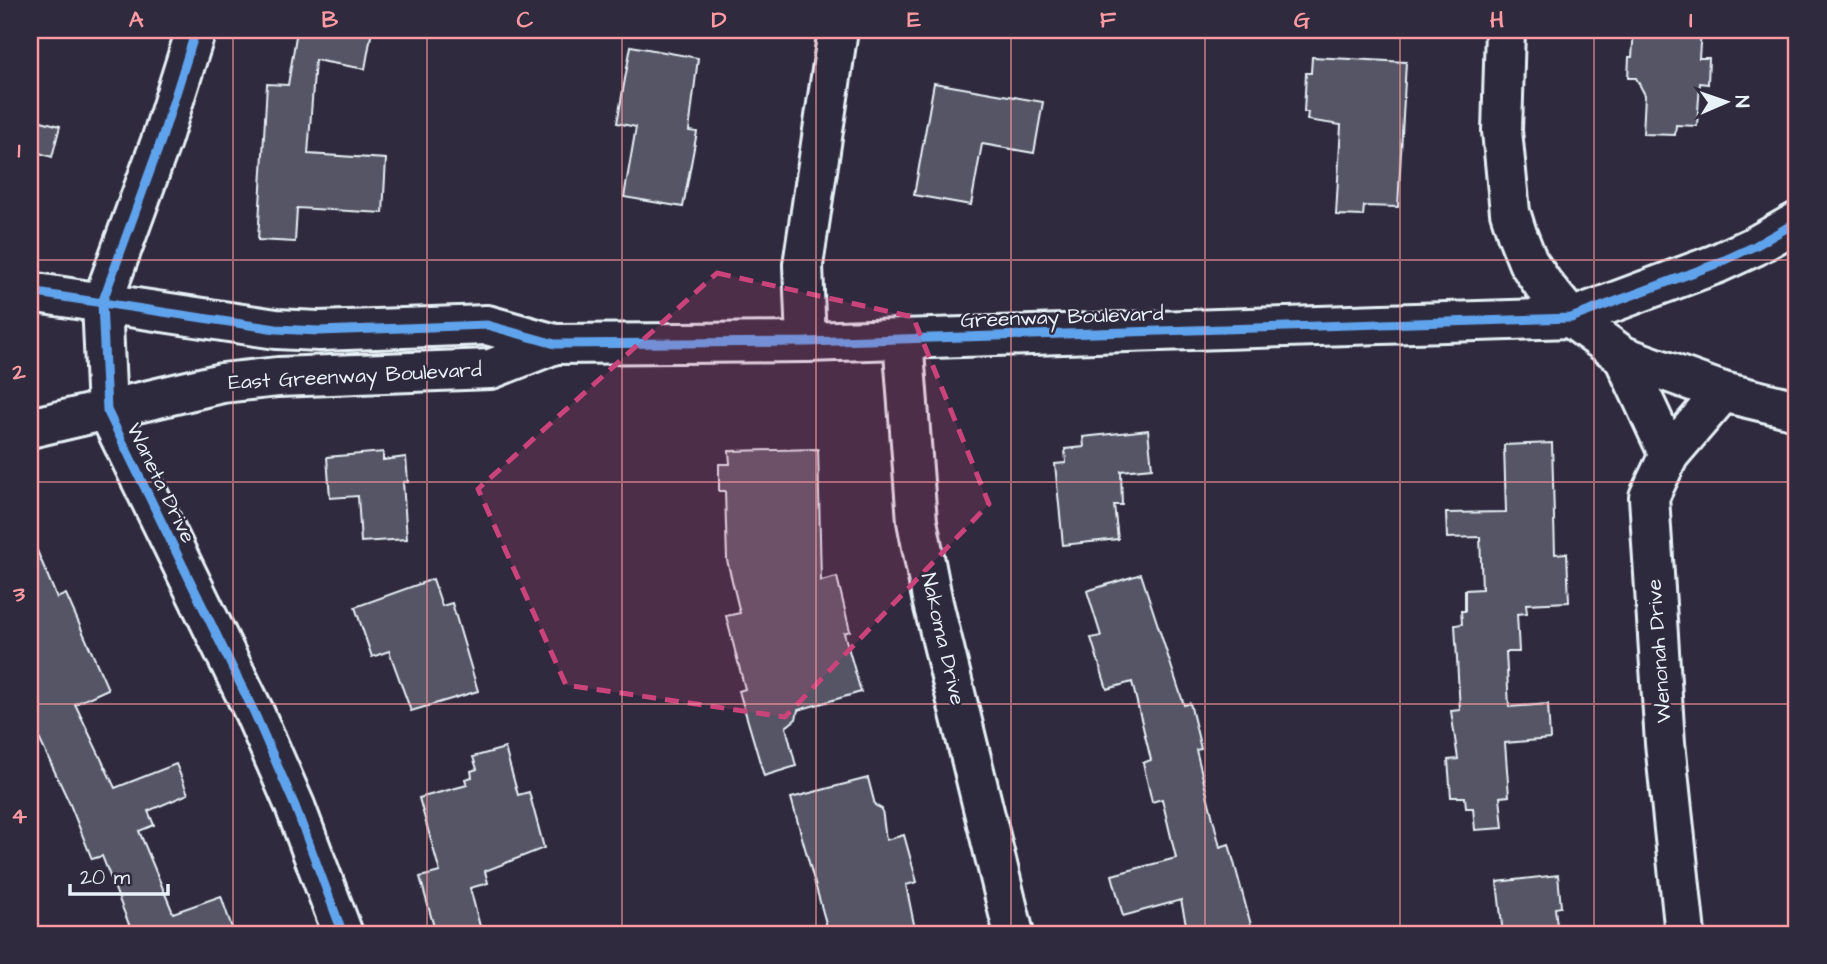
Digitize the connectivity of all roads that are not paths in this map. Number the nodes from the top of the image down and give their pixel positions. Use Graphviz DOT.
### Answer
graph roads {
  1 [pos="196,30"];
  2 [pos="838,30"];
  3 [pos="1505,30"];
  4 [pos="1797,222"];
  5 [pos="30,292"];
  6 [pos="102,303"];
  7 [pos="1571,318"];
  8 [pos="903,339"];
  9 [pos="806,342"];
  10 [pos="555,344"];
  11 [pos="1623,356"];
  12 [pos="1723,392"];
  13 [pos="107,410"];
  14 [pos="1797,410"];
  15 [pos="30,428"];
  16 [pos="1669,455"];
  17 [pos="343,934"];
  18 [pos="1014,934"];
  19 [pos="1685,934"];
  1 -- 6 [label="street, Waneta Drive"];
  2 -- 9 [label="street"];
  3 -- 7 [label="street"];
  4 -- 7 [label="street, Greenway Boulevard"];
  5 -- 6 [label="street"];
  6 -- 10 [label="street"];
  6 -- 13 [label="street, Waneta Drive"];
  7 -- 8 [label="street, Greenway Boulevard"];
  7 -- 11 [label="street"];
  8 -- 9 [label="street, Greenway Boulevard"];
  8 -- 18 [label="street, Nakoma Drive"];
  9 -- 10 [label="street, Greenway Boulevard"];
  10 -- 13 [label="street, East Greenway Boulevard"];
  11 -- 12 [label="street"];
  11 -- 16 [label="street"];
  12 -- 14 [label="street"];
  12 -- 16 [label="street, Wenonah Drive"];
  13 -- 15 [label="street, East Greenway Boulevard"];
  13 -- 17 [label="street, Waneta Drive"];
  16 -- 19 [label="street, Wenonah Drive"];
}
